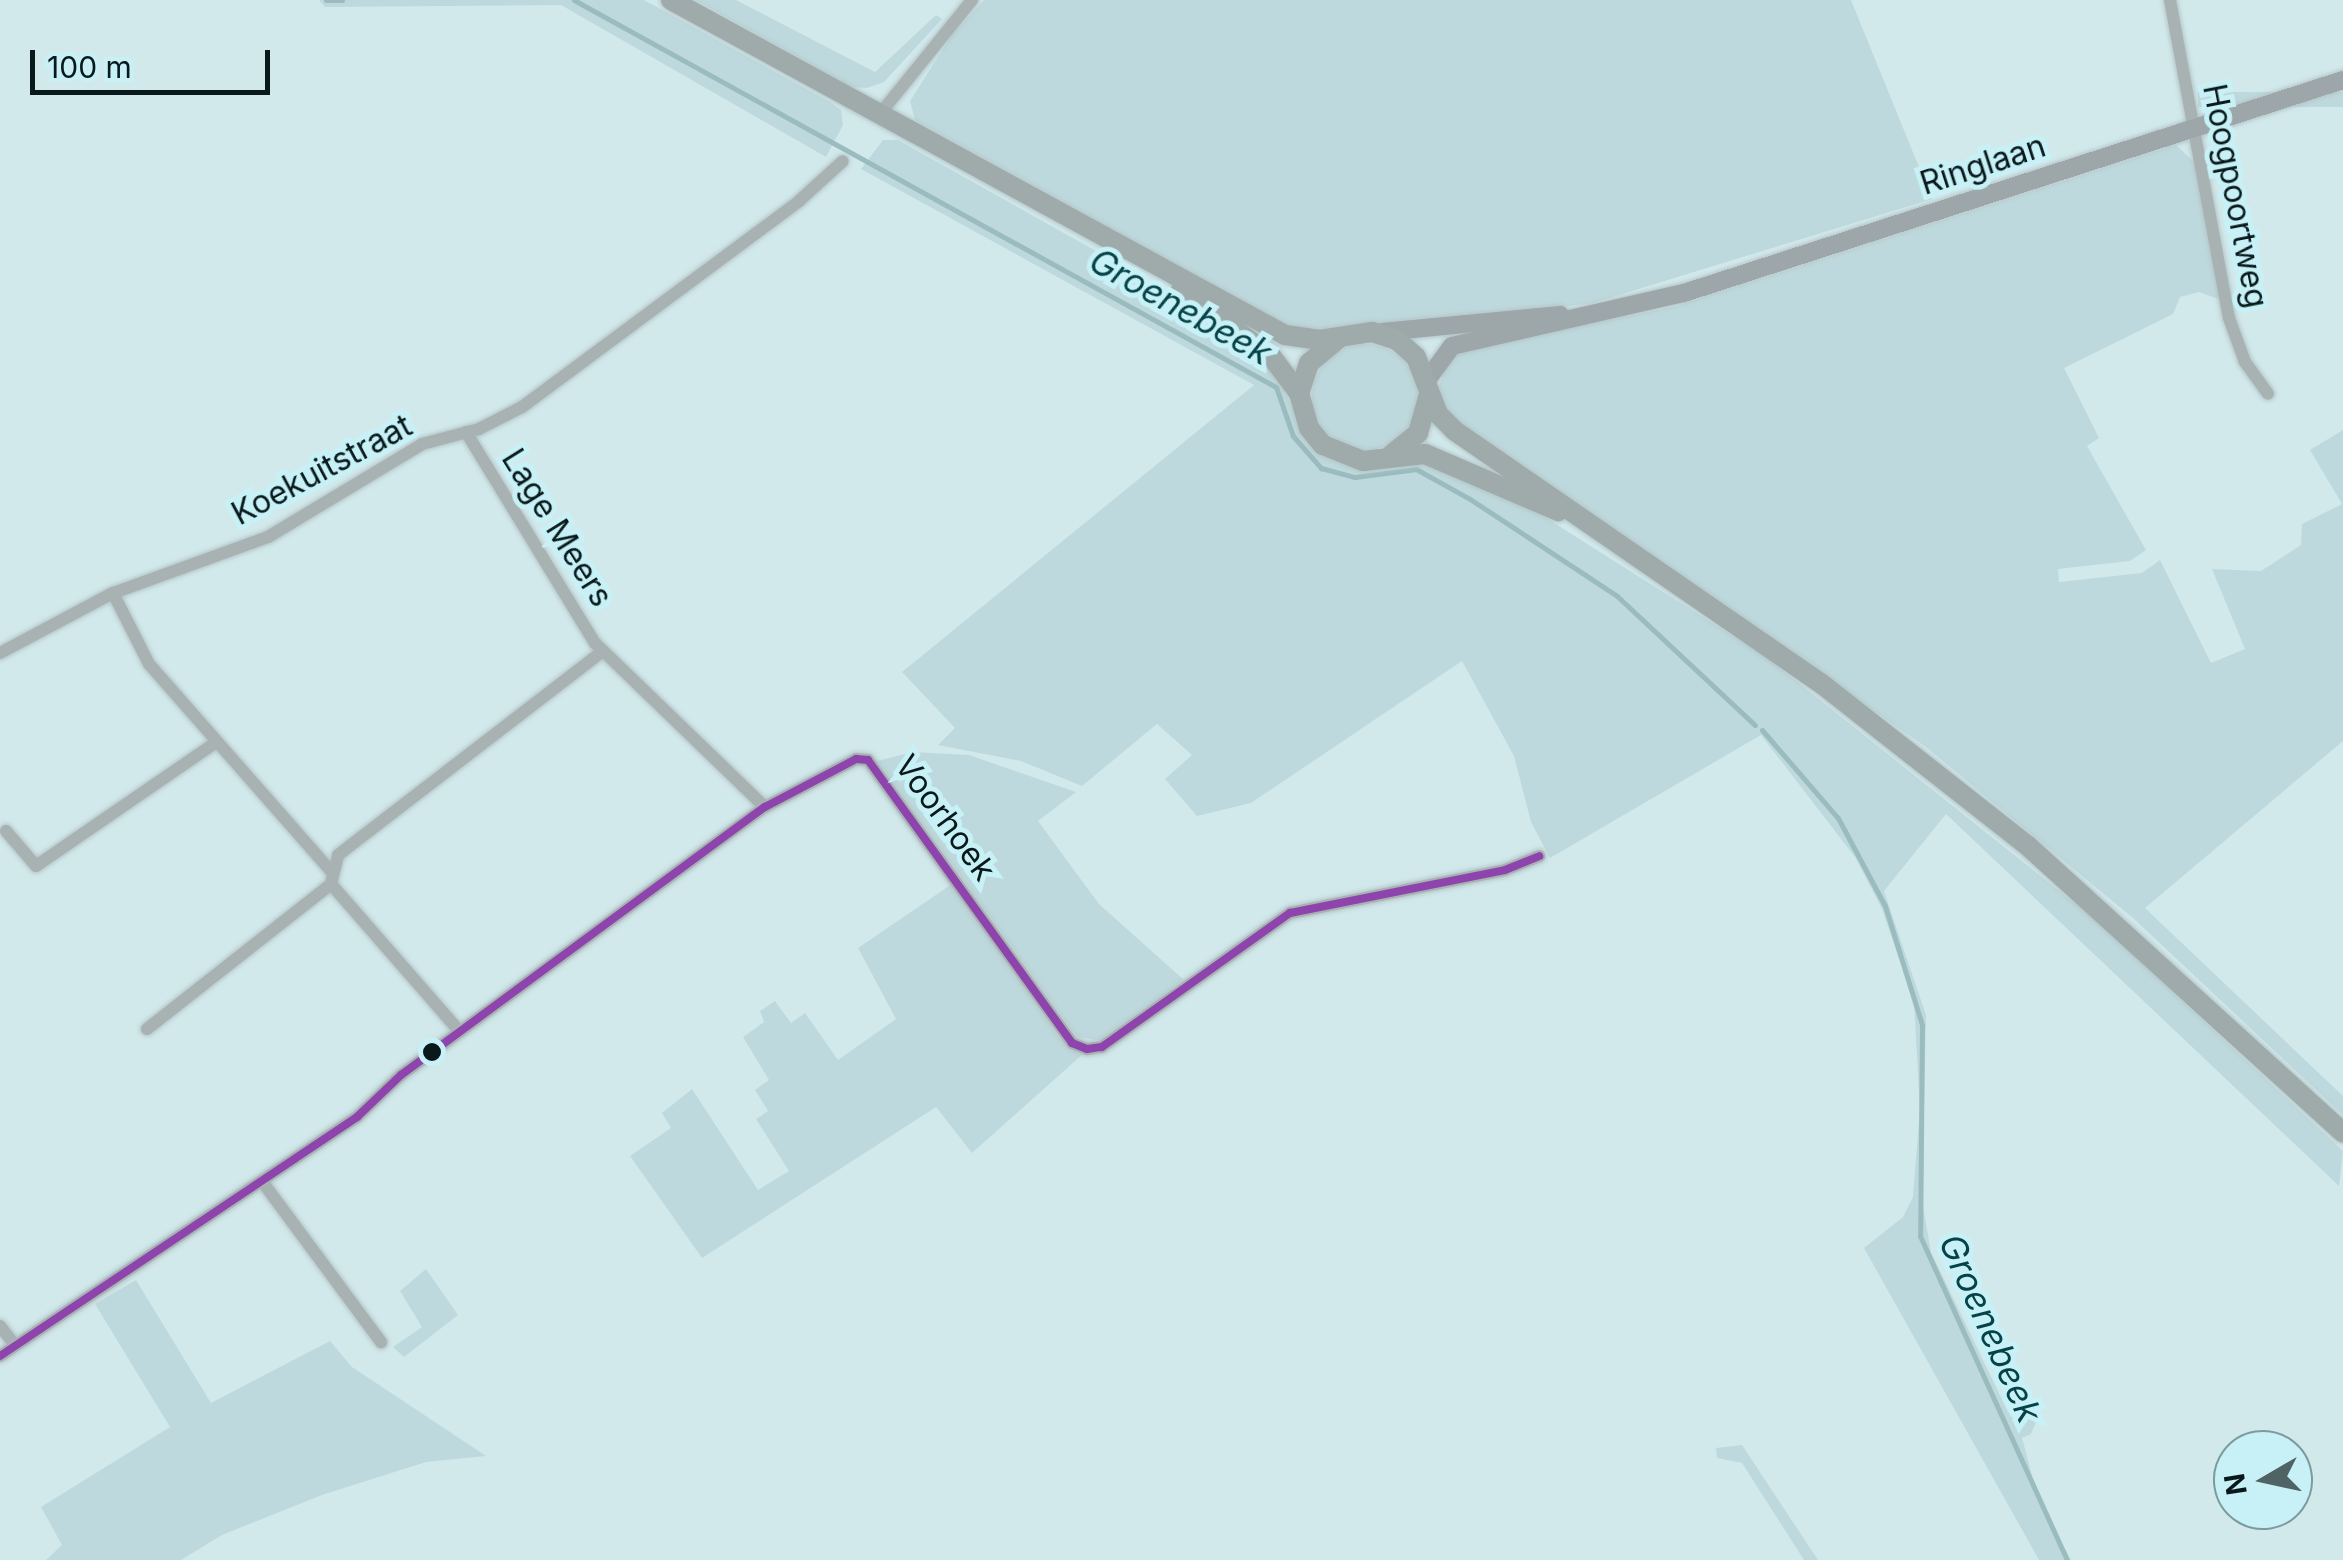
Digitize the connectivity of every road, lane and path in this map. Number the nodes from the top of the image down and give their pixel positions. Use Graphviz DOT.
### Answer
graph roads {
  1 [pos="671,0"];
  2 [pos="972,0"];
  3 [pos="2170,0"];
  4 [pos="2343,80"];
  5 [pos="879,115"];
  6 [pos="2192,128"];
  7 [pos="843,160"];
  8 [pos="1108,242"];
  9 [pos="1640,306"];
  10 [pos="1372,332"];
  11 [pos="1345,335"];
  12 [pos="1428,387"];
  13 [pos="1300,393"];
  14 [pos="2268,394"];
  15 [pos="466,432"];
  16 [pos="1385,458"];
  17 [pos="1619,542"];
  18 [pos="113,593"];
  19 [pos="603,651"];
  20 [pos="0,653"];
  21 [pos="215,742"];
  22 [pos="766,807"];
  23 [pos="6,831"];
  24 [pos="1539,856"];
  25 [pos="332,878"];
  26 [pos="147,1028"];
  27 [pos="460,1032"];
  28 [pos="2343,1133"];
  29 [pos="264,1184"];
  30 [pos="0,1326"];
  31 [pos="381,1342"];
  32 [pos="14,1346"];
  33 [pos="0,1356"];
  1 -- 5 [label="main road"];
  2 -- 5 [label="street"];
  3 -- 6 [label="street, Hoogpoortweg"];
  4 -- 6 [label="main road, Ringlaan"];
  5 -- 8 [label="main road"];
  6 -- 9 [label="main road, Ringlaan"];
  6 -- 14 [label="street, Hoogpoortweg"];
  7 -- 15 [label="street, Koekuitstraat"];
  8 -- 11 [label="main road"];
  8 -- 13 [label="main road"];
  9 -- 10 [label="main road, Ringlaan"];
  9 -- 12 [label="main road, Ringlaan"];
  10 -- 11 [label="main road"];
  10 -- 12 [label="main road"];
  11 -- 13 [label="main road"];
  12 -- 16 [label="main road"];
  12 -- 17 [label="main road"];
  13 -- 16 [label="main road"];
  15 -- 18 [label="street, Koekuitstraat"];
  15 -- 19 [label="street, Lage Meers"];
  16 -- 17 [label="main road"];
  17 -- 28 [label="main road"];
  18 -- 20 [label="street, Koekuitstraat"];
  18 -- 21 [label="street"];
  19 -- 22 [label="street, Lage Meers"];
  19 -- 25 [label="street, Lage Meers"];
  21 -- 23 [label="street"];
  21 -- 25 [label="street"];
  22 -- 24 [label="street, Voorhoek"];
  22 -- 27 [label="street, Voorhoek"];
  25 -- 26 [label="street, Lage Meers"];
  25 -- 27 [label="street"];
  27 -- 29 [label="street, Voorhoek"];
  29 -- 31 [label="street"];
  29 -- 32 [label="street, Voorhoek"];
  30 -- 32 [label="street"];
  32 -- 33 [label="street, Voorhoek"];
}
